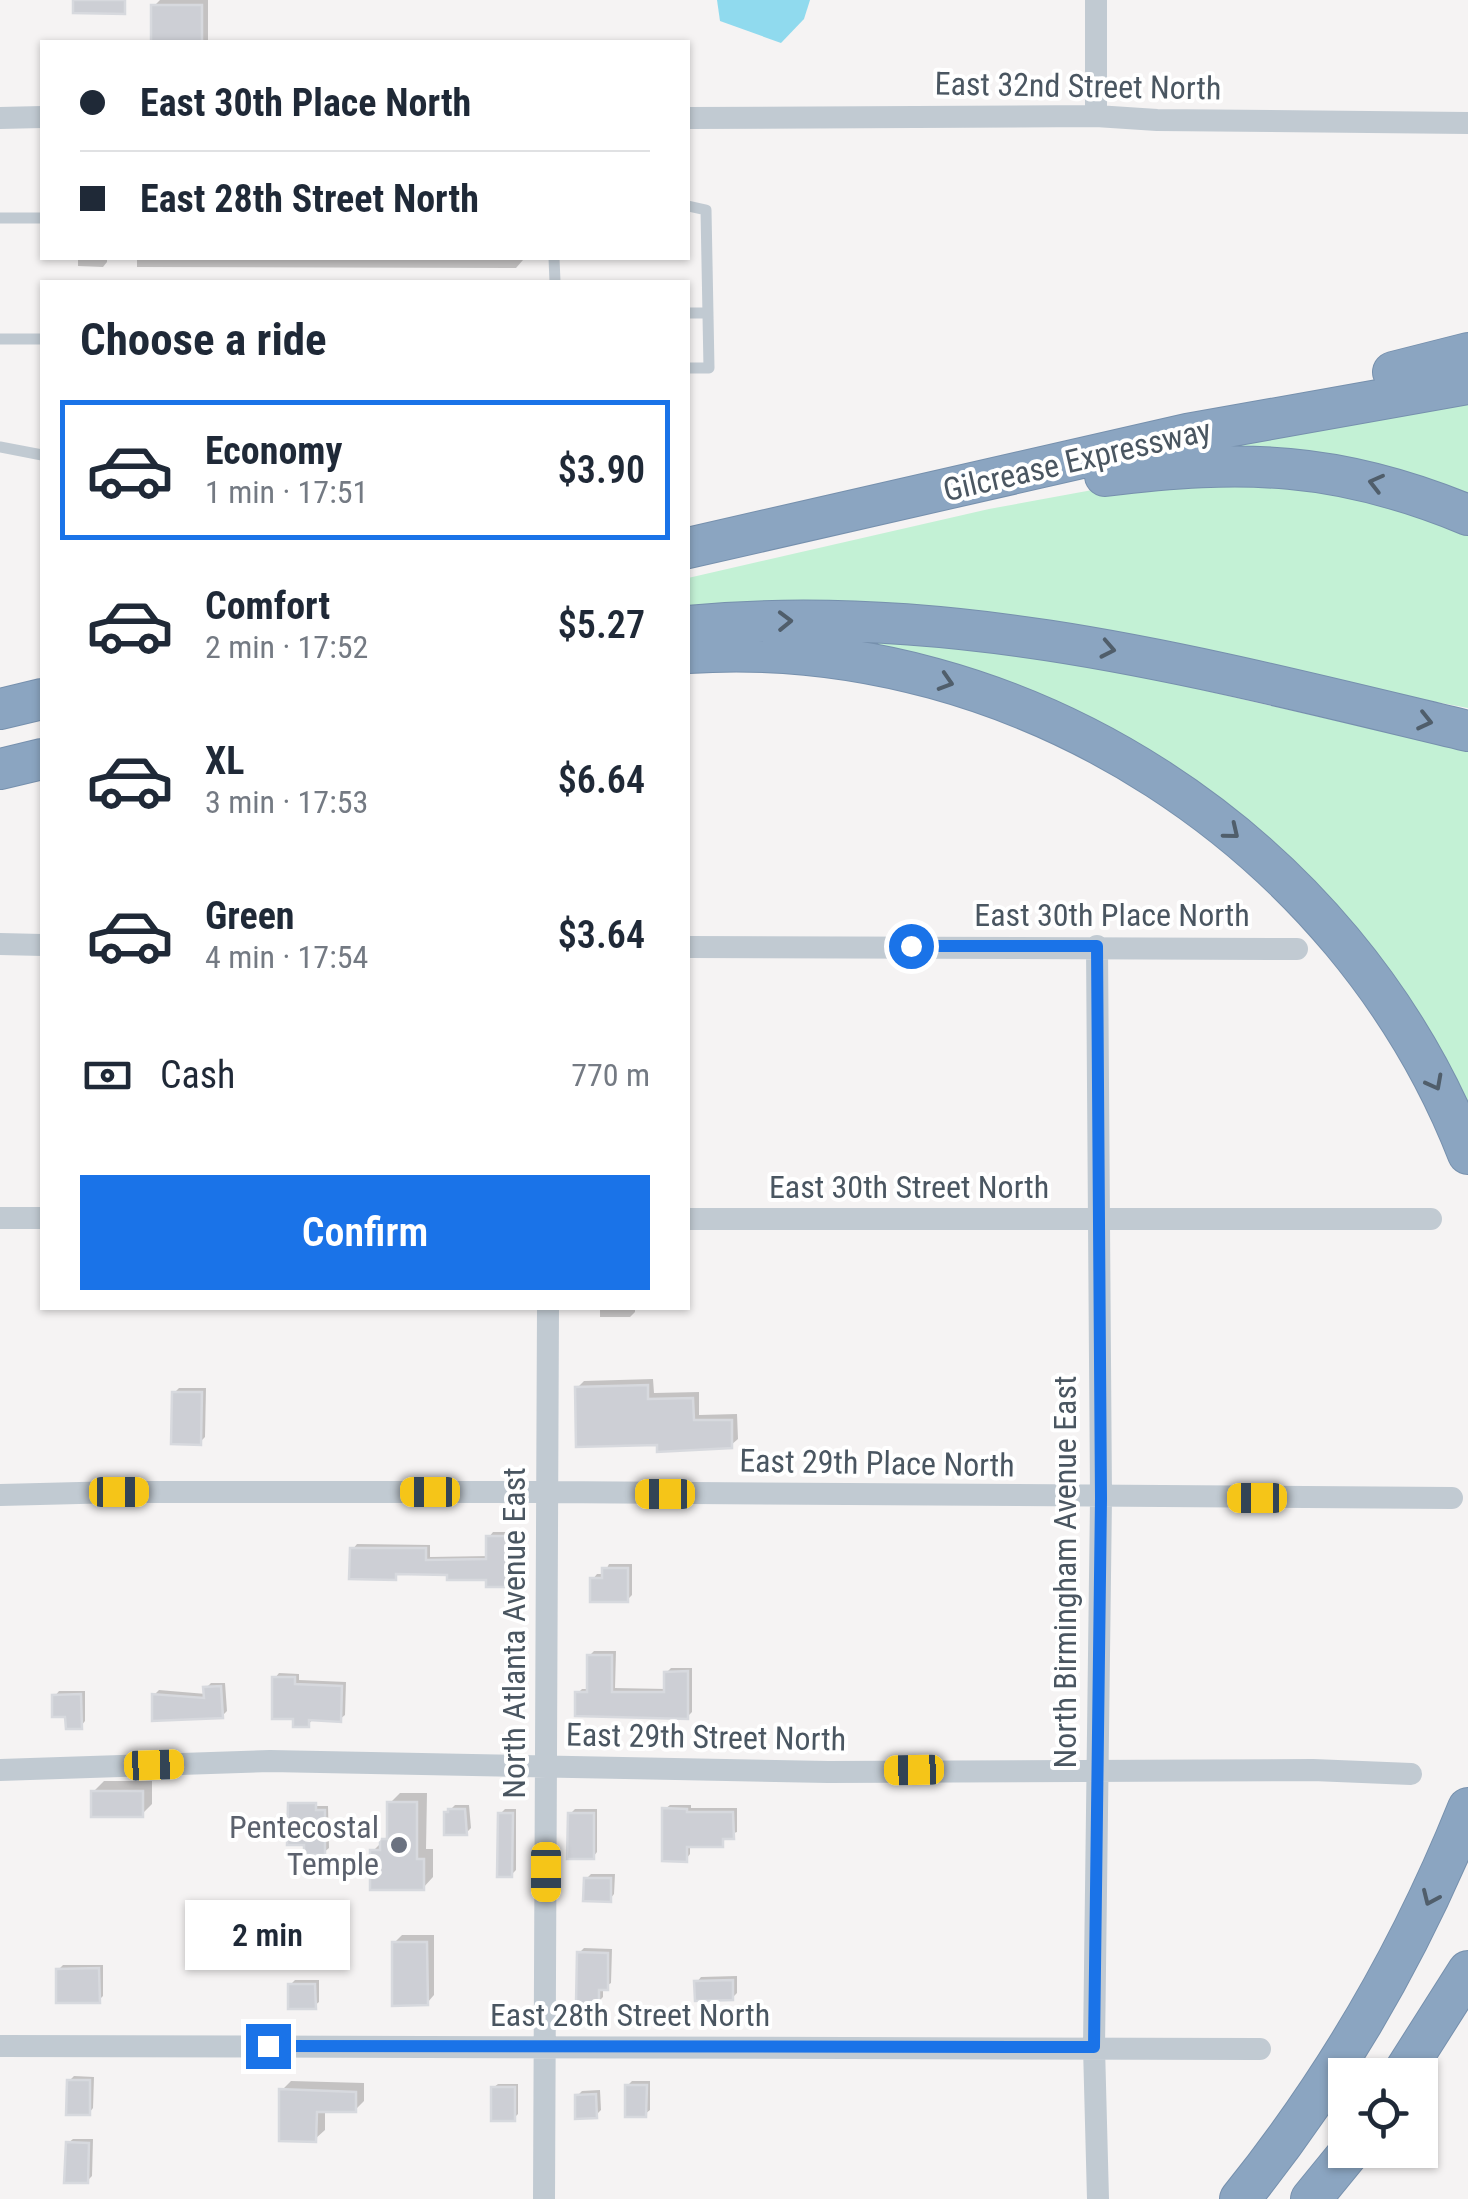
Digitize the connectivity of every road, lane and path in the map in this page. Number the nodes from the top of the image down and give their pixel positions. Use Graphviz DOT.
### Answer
graph roads {
  1 [pos="1096,0"];
  2 [pos="1096,116"];
  3 [pos="40,117"];
  4 [pos="0,118"];
  5 [pos="690,118"];
  6 [pos="1468,123"];
  7 [pos="690,206"];
  8 [pos="0,218"];
  9 [pos="40,218"];
  10 [pos="690,313"];
  11 [pos="708,313"];
  12 [pos="0,339"];
  13 [pos="40,339"];
  14 [pos="1468,352"];
  15 [pos="690,368"];
  16 [pos="1468,384"];
  17 [pos="0,447"];
  18 [pos="40,454"];
  19 [pos="978,482"];
  20 [pos="867,506"];
  21 [pos="1468,516"];
  22 [pos="690,548"];
  23 [pos="690,626"];
  24 [pos="690,653"];
  25 [pos="40,699"];
  26 [pos="0,709"];
  27 [pos="1468,731"];
  28 [pos="40,759"];
  29 [pos="0,768"];
  30 [pos="0,944"];
  31 [pos="40,945"];
  32 [pos="690,946"];
  33 [pos="1097,946"];
  34 [pos="1297,949"];
  35 [pos="1468,1154"];
  36 [pos="0,1218"];
  37 [pos="40,1218"];
  38 [pos="1431,1218"];
  39 [pos="690,1219"];
  40 [pos="1097,1221"];
  41 [pos="548,1310"];
  42 [pos="546,1492"];
  43 [pos="0,1496"];
  44 [pos="1101,1498"];
  45 [pos="1452,1498"];
  46 [pos="547,1767"];
  47 [pos="0,1770"];
  48 [pos="1096,1771"];
  49 [pos="1411,1774"];
  50 [pos="1468,1808"];
  51 [pos="1468,1972"];
  52 [pos="1468,2006"];
  53 [pos="0,2046"];
  54 [pos="1094,2047"];
  55 [pos="545,2048"];
  56 [pos="1260,2049"];
  57 [pos="1413,2058"];
  58 [pos="1426,2058"];
  59 [pos="1336,2168"];
  60 [pos="544,2199"];
  61 [pos="1098,2199"];
  62 [pos="1240,2199"];
  63 [pos="1310,2199"];
  1 -- 2 [label="street"];
  2 -- 5 [label="street, East 32nd Street North"];
  2 -- 6 [label="street, East 32nd Street North"];
  3 -- 4 [label="street"];
  7 -- 11 [label="lane"];
  8 -- 9 [label="lane"];
  10 -- 11 [label="lane"];
  11 -- 15 [label="lane"];
  12 -- 13 [label="lane"];
  14 -- 19 [label="highway"];
  16 -- 19 [label="highway, Gilcrease Expressway"];
  17 -- 18 [label="lane"];
  19 -- 20 [label="highway, Gilcrease Expressway"];
  21 -- 20 [label="highway, one-way"];
  20 -- 22 [label="highway, Gilcrease Expressway"];
  23 -- 27 [label="highway, one-way"];
  24 -- 35 [label="highway, one-way"];
  25 -- 26 [label="highway"];
  28 -- 29 [label="highway"];
  30 -- 31 [label="street"];
  32 -- 33 [label="street, East 30th Place North"];
  33 -- 34 [label="street, East 30th Place North"];
  33 -- 40 [label="street, North Birmingham Avenue East"];
  36 -- 37 [label="street"];
  38 -- 40 [label="street, East 30th Street North"];
  39 -- 40 [label="street, East 30th Street North"];
  40 -- 44 [label="street, North Birmingham Avenue East"];
  41 -- 42 [label="street, North Atlanta Avenue East"];
  42 -- 43 [label="street, East 29th Place North"];
  42 -- 44 [label="street, East 29th Place North"];
  42 -- 46 [label="street, North Atlanta Avenue East"];
  44 -- 45 [label="street, East 29th Place North"];
  44 -- 48 [label="street, North Birmingham Avenue East"];
  46 -- 47 [label="street, East 29th Street North"];
  46 -- 48 [label="street, East 29th Street North"];
  46 -- 55 [label="street, North Atlanta Avenue East"];
  48 -- 49 [label="street, East 29th Street North"];
  48 -- 54 [label="street, North Birmingham Avenue East"];
  50 -- 62 [label="highway, one-way"];
  51 -- 57 [label="highway"];
  52 -- 58 [label="highway"];
  53 -- 55 [label="street, East 28th Street North"];
  54 -- 55 [label="street, East 28th Street North"];
  54 -- 56 [label="street, East 28th Street North"];
  54 -- 61 [label="street, North Birmingham Avenue East"];
  55 -- 60 [label="street, North Atlanta Avenue East"];
  59 -- 63 [label="highway"];
}
